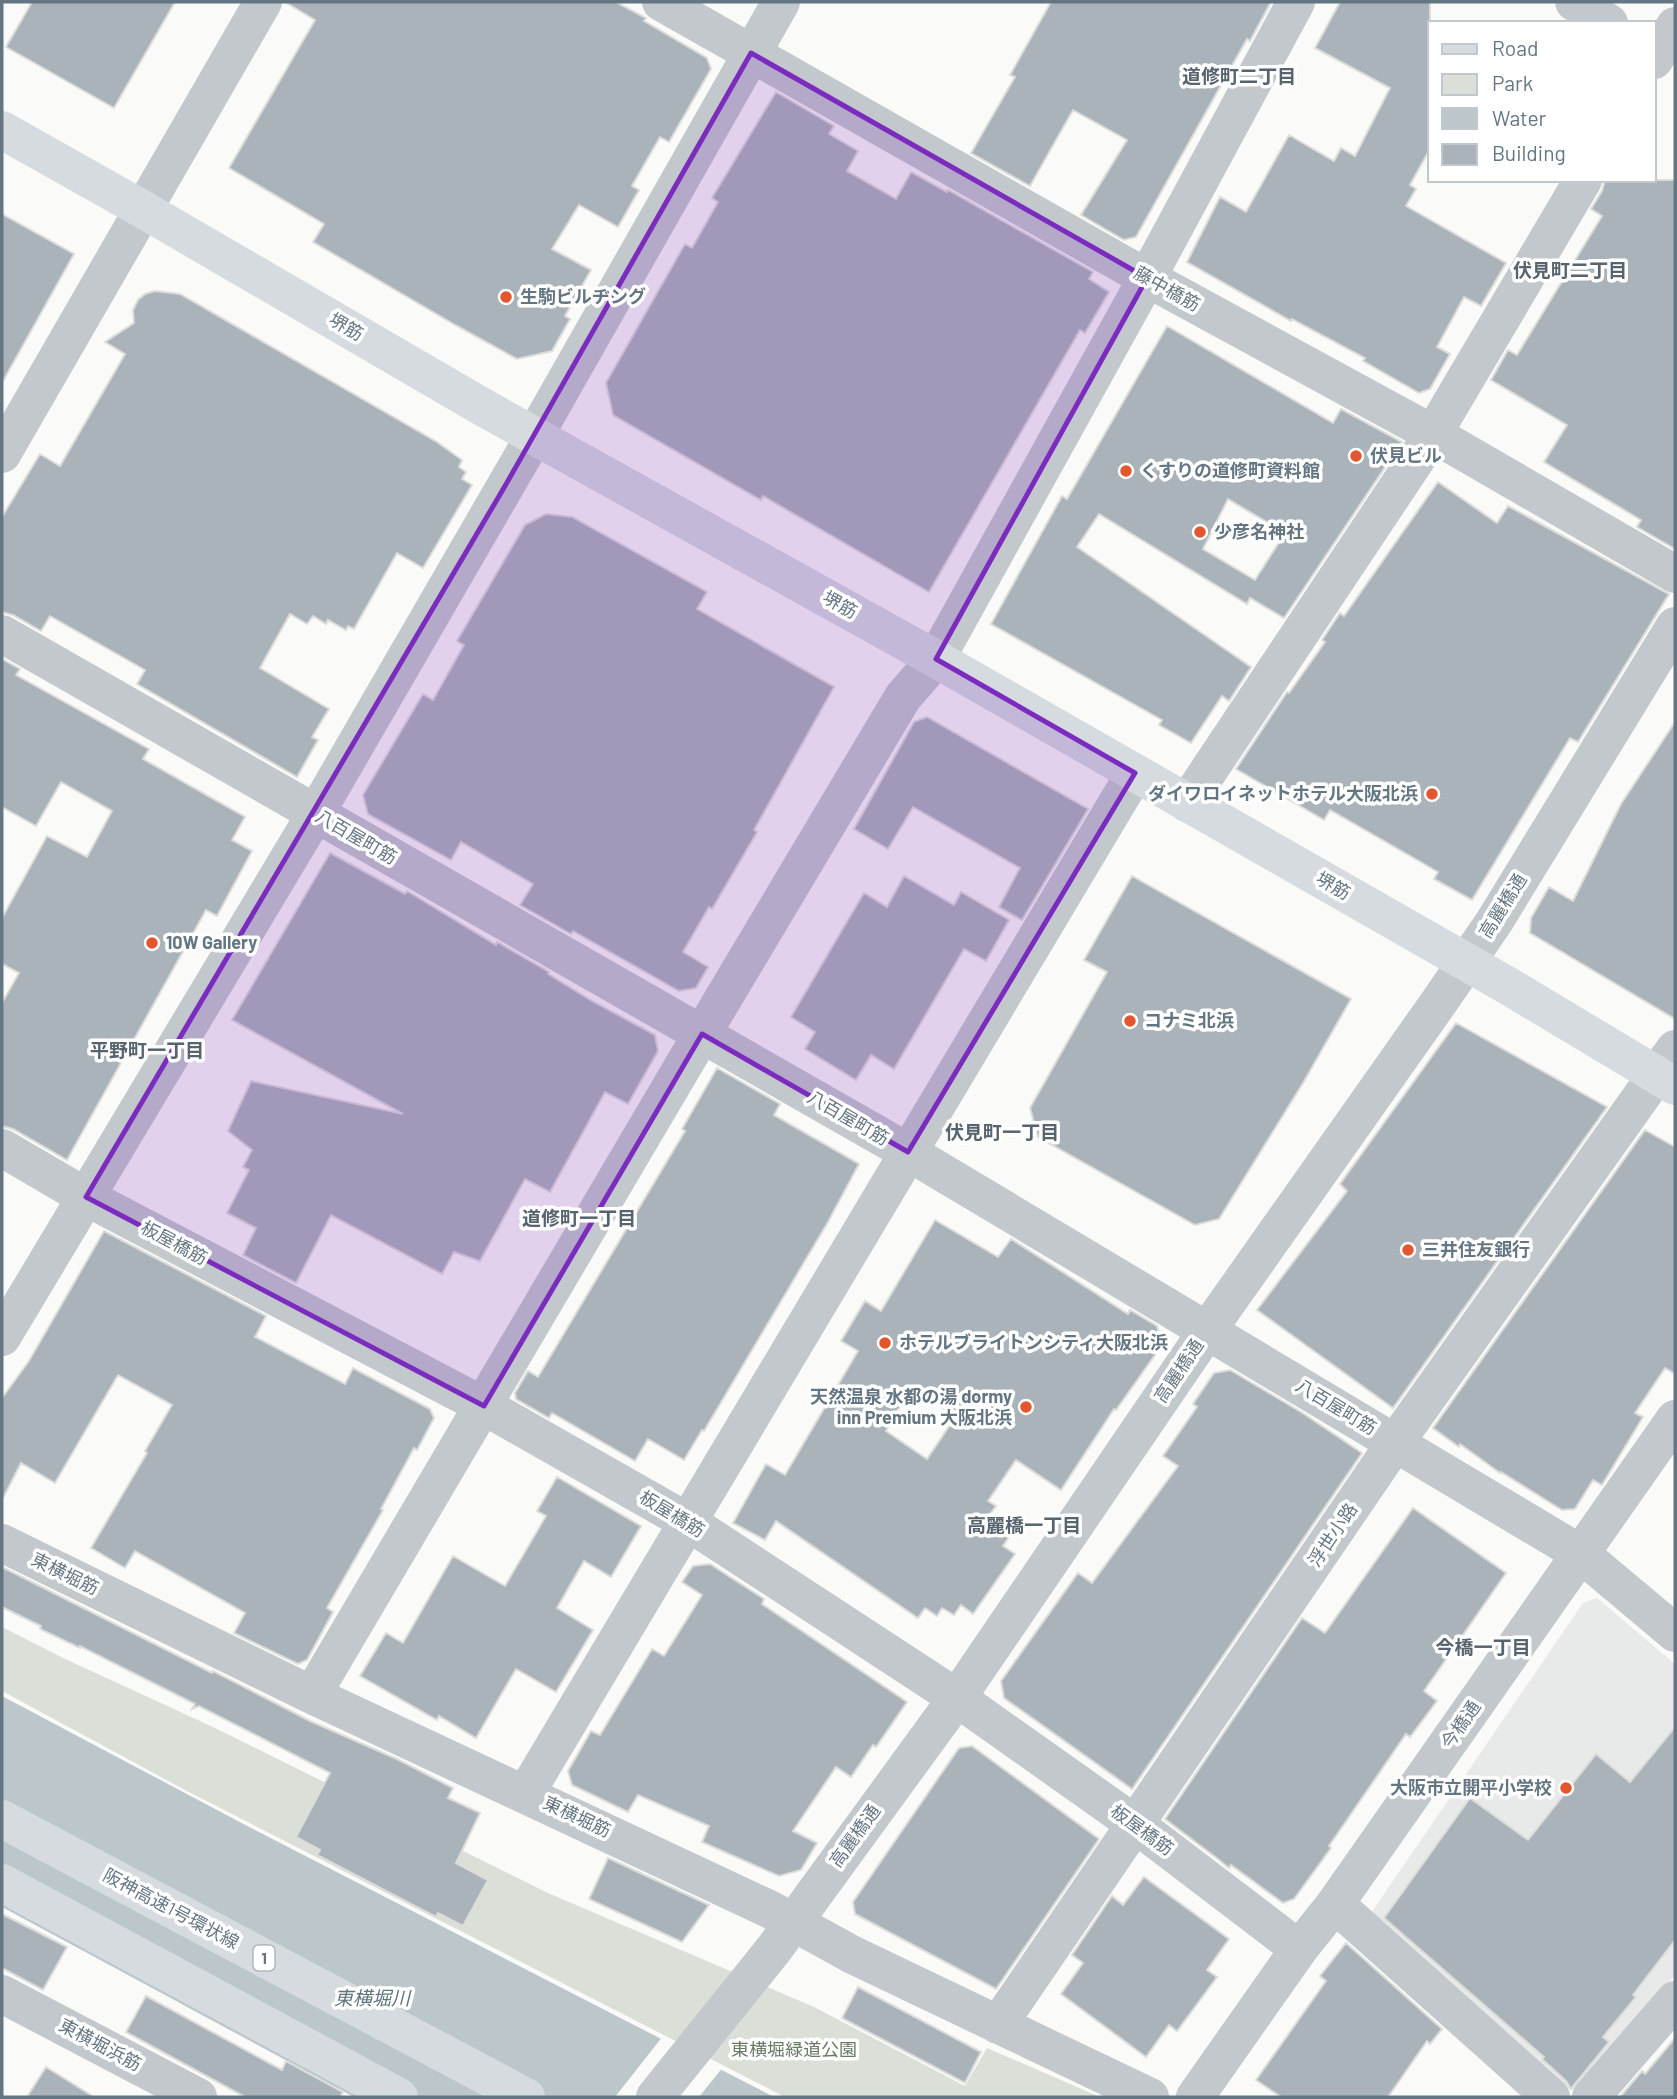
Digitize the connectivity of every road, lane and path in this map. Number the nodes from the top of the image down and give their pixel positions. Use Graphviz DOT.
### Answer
graph roads {
  1 [pos="263,2"];
  2 [pos="661,2"];
  3 [pos="781,2"];
  4 [pos="1296,2"];
  5 [pos="1574,2"];
  6 [pos="1606,21"];
  7 [pos="751,53"];
  8 [pos="2,130"];
  9 [pos="1582,182"];
  10 [pos="144,210"];
  11 [pos="1147,278"];
  12 [pos="1433,434"];
  13 [pos="535,435"];
  14 [pos="2,454"];
  15 [pos="1675,574"];
  16 [pos="1675,626"];
  17 [pos="2,634"];
  18 [pos="936,659"];
  19 [pos="1135,774"];
  20 [pos="1187,803"];
  21 [pos="316,813"];
  22 [pos="1466,962"];
  23 [pos="702,1034"];
  24 [pos="1669,1070"];
  25 [pos="2,1148"];
  26 [pos="908,1152"];
  27 [pos="86,1197"];
  28 [pos="1207,1331"];
  29 [pos="2,1337"];
  30 [pos="484,1406"];
  31 [pos="1675,1419"];
  32 [pos="1395,1443"];
  33 [pos="688,1522"];
  34 [pos="2,1543"];
  35 [pos="1581,1554"];
  36 [pos="1675,1633"];
  37 [pos="312,1695"];
  38 [pos="957,1698"];
  39 [pos="526,1793"];
  40 [pos="2,1819"];
  41 [pos="1135,1824"];
  42 [pos="2,1883"];
  43 [pos="1335,1905"];
  44 [pos="787,1931"];
  45 [pos="1299,1949"];
  46 [pos="2,1994"];
  47 [pos="1675,2000"];
  48 [pos="998,2025"];
  49 [pos="182,2093"];
  50 [pos="399,2097"];
  51 [pos="526,2097"];
  52 [pos="655,2097"];
  53 [pos="1150,2097"];
  54 [pos="1195,2097"];
  55 [pos="1550,2097"];
  56 [pos="1591,2097"];
  1 -- 10 [label="street"];
  2 -- 7 [label="street, 藤中橋筋"];
  3 -- 7 [label="street"];
  4 -- 11 [label="street"];
  5 -- 6 [label="street"];
  7 -- 11 [label="street, 藤中橋筋"];
  7 -- 13 [label="street"];
  8 -- 10 [label="main road, 堺筋"];
  9 -- 12 [label="street"];
  10 -- 13 [label="main road, 堺筋"];
  10 -- 14 [label="street"];
  11 -- 12 [label="street, 藤中橋筋"];
  11 -- 18 [label="street"];
  12 -- 15 [label="street, 藤中橋筋"];
  12 -- 20 [label="street"];
  13 -- 18 [label="main road, 堺筋"];
  13 -- 21 [label="street"];
  16 -- 22 [label="street, 高麗橋通"];
  17 -- 21 [label="street, 八百屋町筋"];
  18 -- 19 [label="main road, 堺筋"];
  18 -- 23 [label="street"];
  19 -- 20 [label="main road, 堺筋"];
  19 -- 26 [label="street"];
  20 -- 22 [label="main road, 堺筋"];
  21 -- 23 [label="street, 八百屋町筋"];
  21 -- 27 [label="street"];
  22 -- 24 [label="main road, 堺筋"];
  22 -- 28 [label="street, 高麗橋通"];
  23 -- 26 [label="street, 八百屋町筋"];
  23 -- 30 [label="street"];
  24 -- 32 [label="street, 浮世小路"];
  25 -- 27 [label="street, 板屋橋筋"];
  26 -- 28 [label="street, 八百屋町筋"];
  26 -- 33 [label="street"];
  27 -- 29 [label="street"];
  27 -- 30 [label="street, 板屋橋筋"];
  28 -- 32 [label="street, 八百屋町筋"];
  28 -- 38 [label="street, 高麗橋通"];
  30 -- 33 [label="street, 板屋橋筋"];
  30 -- 37 [label="street"];
  31 -- 35 [label="street, 今橋通"];
  32 -- 35 [label="street, 八百屋町筋"];
  32 -- 41 [label="street, 浮世小路"];
  33 -- 38 [label="street, 板屋橋筋"];
  33 -- 39 [label="street"];
  34 -- 37 [label="street, 東横堀筋"];
  35 -- 36 [label="street, 八百屋町筋"];
  35 -- 43 [label="street, 今橋通"];
  37 -- 39 [label="street, 東横堀筋"];
  38 -- 41 [label="street, 板屋橋筋"];
  38 -- 44 [label="street, 高麗橋通"];
  39 -- 44 [label="street, 東横堀筋"];
  40 -- 51 [label="main road, 阪神高速1号環状線 / 1"];
  41 -- 45 [label="street, 板屋橋筋"];
  41 -- 48 [label="street, 浮世小路"];
  42 -- 50 [label="main road"];
  43 -- 45 [label="street, 今橋通"];
  43 -- 55 [label="street"];
  44 -- 48 [label="street, 東横堀筋"];
  44 -- 52 [label="street, 高麗橋通"];
  45 -- 54 [label="street, 今橋通"];
  46 -- 49 [label="street, 東横堀浜筋"];
  47 -- 56 [label="street"];
  48 -- 53 [label="street, 東横堀筋"];
}
